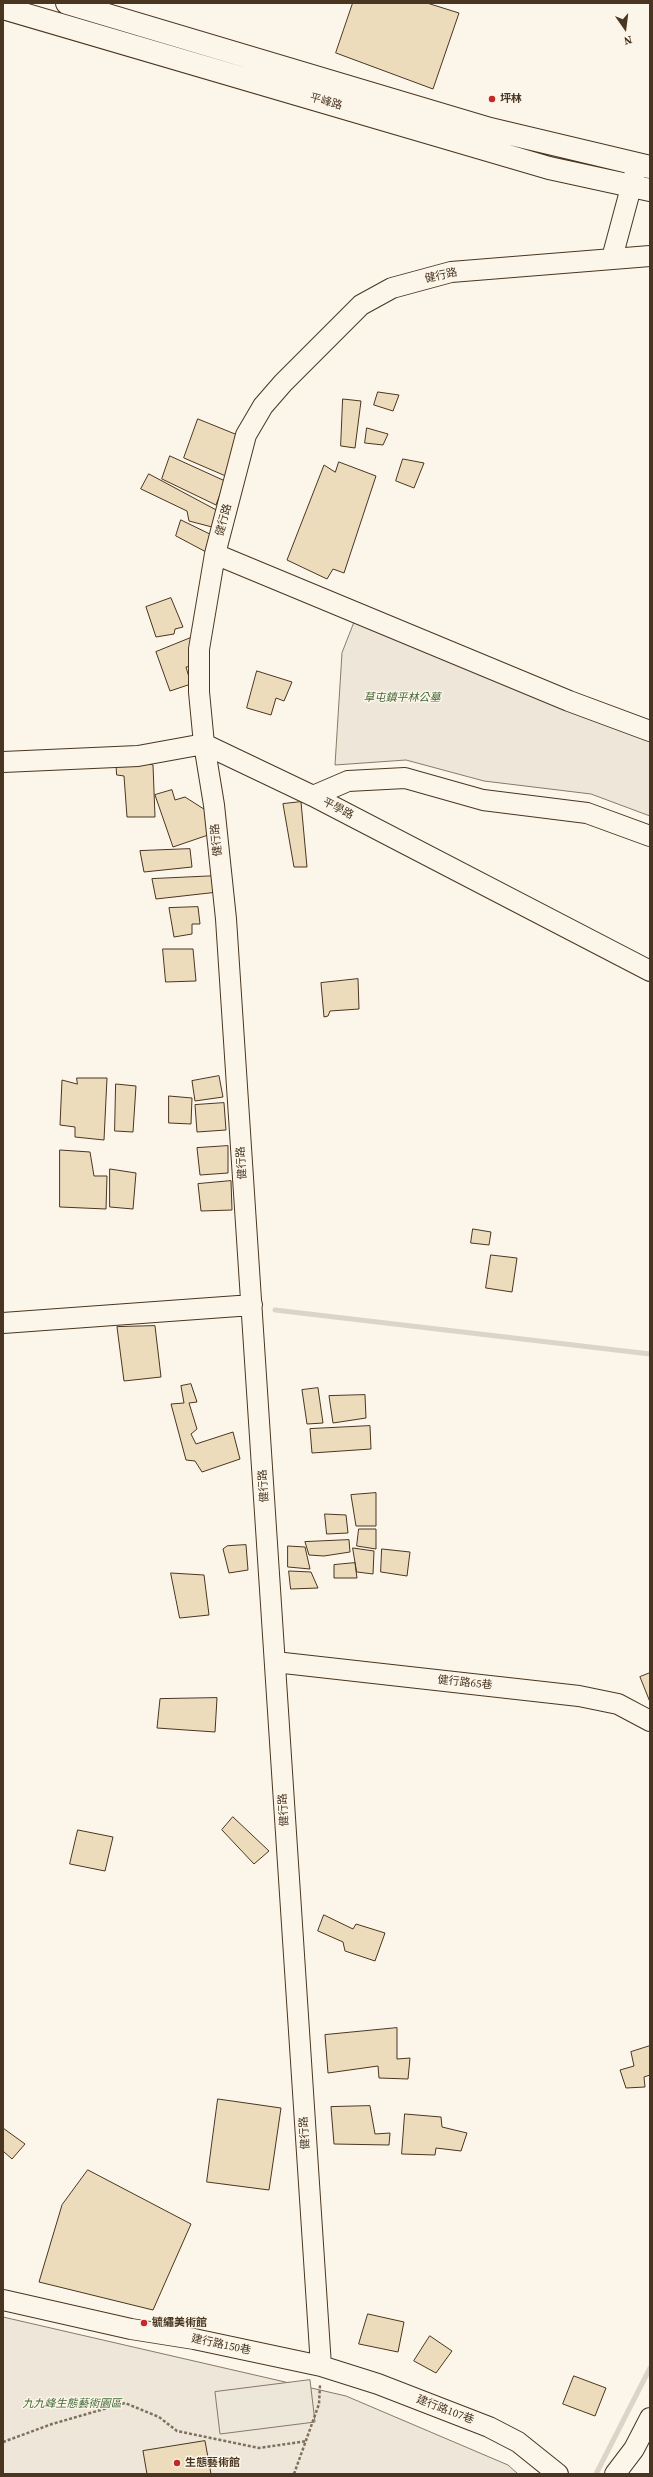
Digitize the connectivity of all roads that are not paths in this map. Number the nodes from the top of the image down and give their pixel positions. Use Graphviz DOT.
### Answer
graph roads {
  1 [pos="68,3"];
  2 [pos="3,8"];
  3 [pos="644,166"];
  4 [pos="640,188"];
  5 [pos="650,256"];
  6 [pos="612,258"];
  7 [pos="216,554"];
  8 [pos="650,731"];
  9 [pos="204,744"];
  10 [pos="3,762"];
  11 [pos="313,796"];
  12 [pos="650,836"];
  13 [pos="650,971"];
  14 [pos="252,1305"];
  15 [pos="3,1322"];
  16 [pos="275,1662"];
  17 [pos="650,1721"];
  18 [pos="3,2300"];
  19 [pos="321,2366"];
  20 [pos="650,2418"];
  21 [pos="558,2474"];
  22 [pos="615,2474"];
  1 -- 3 [label="main road, 平峰路"];
  2 -- 4 [label="main road, 平峰路"];
  3 -- 4 [label="street"];
  4 -- 6 [label="street"];
  5 -- 6 [label="street, 健行路"];
  6 -- 7 [label="street, 健行路"];
  7 -- 8 [label="street"];
  7 -- 9 [label="street, 健行路"];
  9 -- 10 [label="street"];
  9 -- 11 [label="street, 平學路"];
  9 -- 14 [label="street, 健行路"];
  11 -- 12 [label="street"];
  11 -- 13 [label="street, 平學路"];
  14 -- 15 [label="street"];
  14 -- 16 [label="street, 健行路"];
  16 -- 17 [label="street, 健行路65巷"];
  16 -- 19 [label="street, 健行路"];
  18 -- 19 [label="street, 建行路150巷"];
  19 -- 21 [label="street, 建行路107巷"];
  20 -- 22 [label="street"];
}
